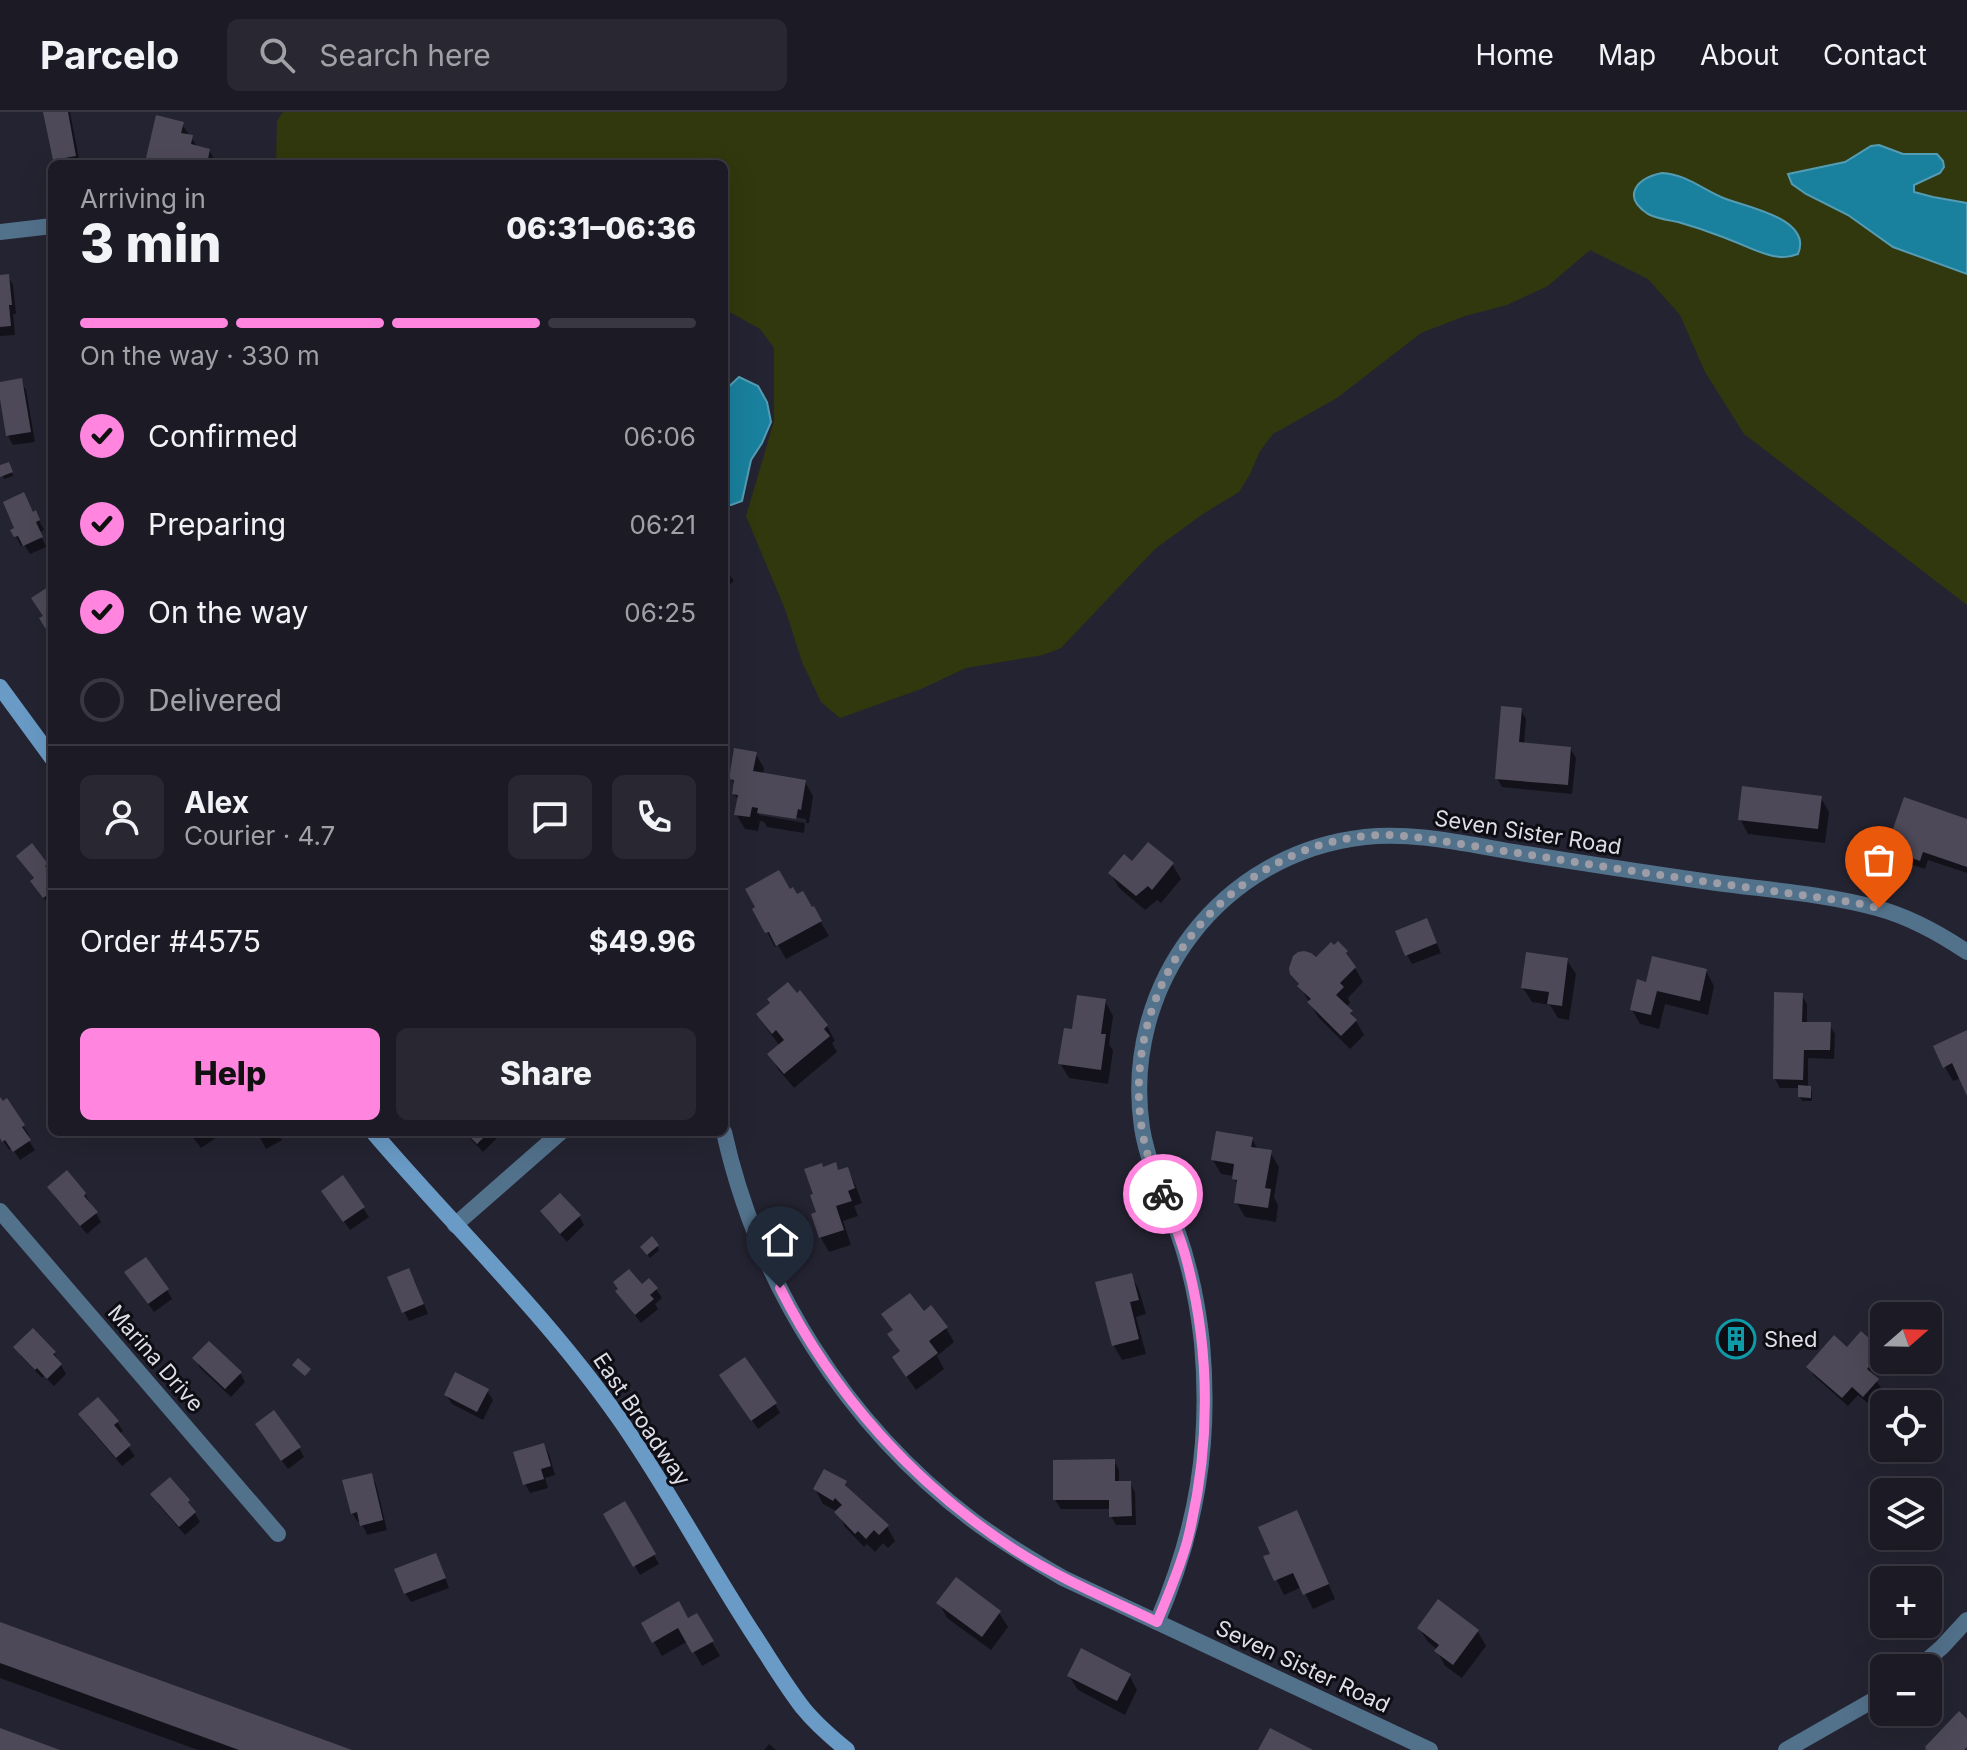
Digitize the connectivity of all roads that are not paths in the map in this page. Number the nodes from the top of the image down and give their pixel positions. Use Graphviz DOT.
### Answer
graph roads {
  1 [pos="48,226"];
  2 [pos="0,232"];
  3 [pos="0,687"];
  4 [pos="48,753"];
  5 [pos="1967,952"];
  6 [pos="377,1136"];
  7 [pos="556,1136"];
  8 [pos="725,1136"];
  9 [pos="0,1211"];
  10 [pos="455,1225"];
  11 [pos="278,1534"];
  12 [pos="1967,1620"];
  13 [pos="1157,1622"];
  14 [pos="1934,1654"];
  15 [pos="1870,1702"];
  16 [pos="847,1750"];
  17 [pos="1430,1750"];
  18 [pos="1786,1750"];
  1 -- 2 [label="street"];
  3 -- 4 [label="street"];
  5 -- 13 [label="street, Seven Sister Road"];
  6 -- 10 [label="street, East Broadway"];
  7 -- 10 [label="street"];
  8 -- 13 [label="street, Seven Sister Road"];
  9 -- 11 [label="street, Marina Drive"];
  10 -- 16 [label="street, East Broadway"];
  12 -- 14 [label="street"];
  13 -- 17 [label="street, Seven Sister Road"];
  15 -- 18 [label="street"];
}
